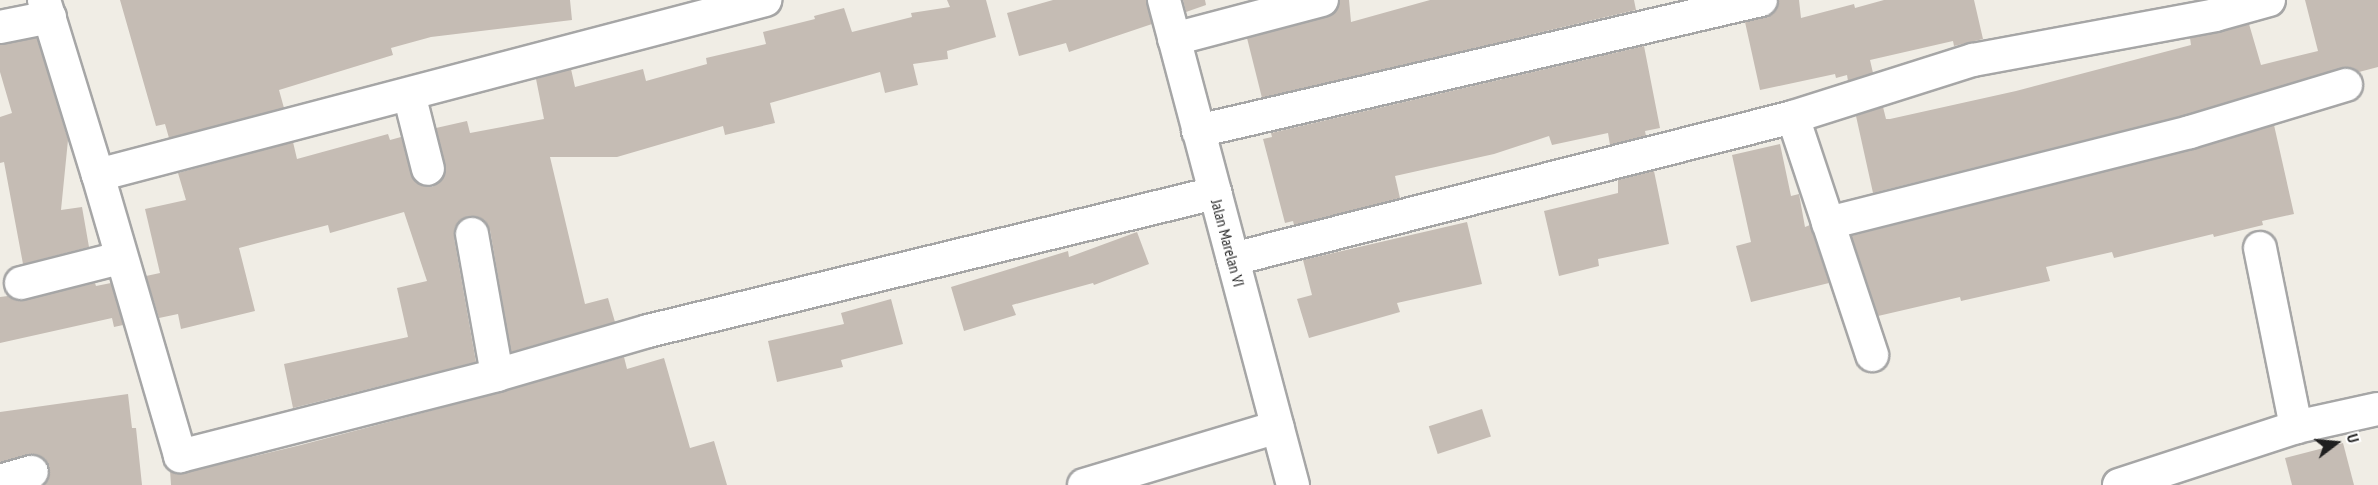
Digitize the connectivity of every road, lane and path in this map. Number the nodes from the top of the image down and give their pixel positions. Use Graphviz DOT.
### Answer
graph roads {
  1 [pos="765,0"];
  2 [pos="1164,0"];
  3 [pos="1322,0"];
  4 [pos="1761,0"];
  5 [pos="2269,0"];
  6 [pos="47,9"];
  7 [pos="0,27"];
  8 [pos="1174,39"];
  9 [pos="2346,85"];
  10 [pos="409,94"];
  11 [pos="1793,117"];
  12 [pos="1198,131"];
  13 [pos="428,169"];
  14 [pos="98,175"];
  15 [pos="1215,194"];
  16 [pos="1828,223"];
  17 [pos="472,234"];
  18 [pos="2260,248"];
  19 [pos="120,258"];
  20 [pos="1233,259"];
  21 [pos="21,283"];
  22 [pos="1872,355"];
  23 [pos="497,375"];
  24 [pos="2378,409"];
  25 [pos="1277,427"];
  26 [pos="2296,427"];
  27 [pos="32,472"];
  28 [pos="0,481"];
  29 [pos="1084,485"];
  30 [pos="1293,485"];
  31 [pos="2119,485"];
  1 -- 10 [label="street"];
  2 -- 8 [label="street, Jalan Marelan VI"];
  3 -- 8 [label="street"];
  4 -- 12 [label="street"];
  5 -- 11 [label="street"];
  6 -- 7 [label="street"];
  6 -- 14 [label="street"];
  8 -- 12 [label="street, Jalan Marelan VI"];
  9 -- 16 [label="street"];
  10 -- 13 [label="street"];
  10 -- 14 [label="street"];
  11 -- 16 [label="street"];
  11 -- 20 [label="street"];
  12 -- 15 [label="street, Jalan Marelan VI"];
  14 -- 19 [label="street"];
  15 -- 20 [label="street, Jalan Marelan VI"];
  15 -- 23 [label="street"];
  16 -- 22 [label="street"];
  17 -- 23 [label="street"];
  18 -- 26 [label="street"];
  19 -- 21 [label="street"];
  19 -- 23 [label="street"];
  20 -- 25 [label="street, Jalan Marelan VI"];
  24 -- 26 [label="street"];
  25 -- 29 [label="street"];
  25 -- 30 [label="street, Jalan Marelan VI"];
  26 -- 31 [label="street"];
  27 -- 28 [label="street"];
}
